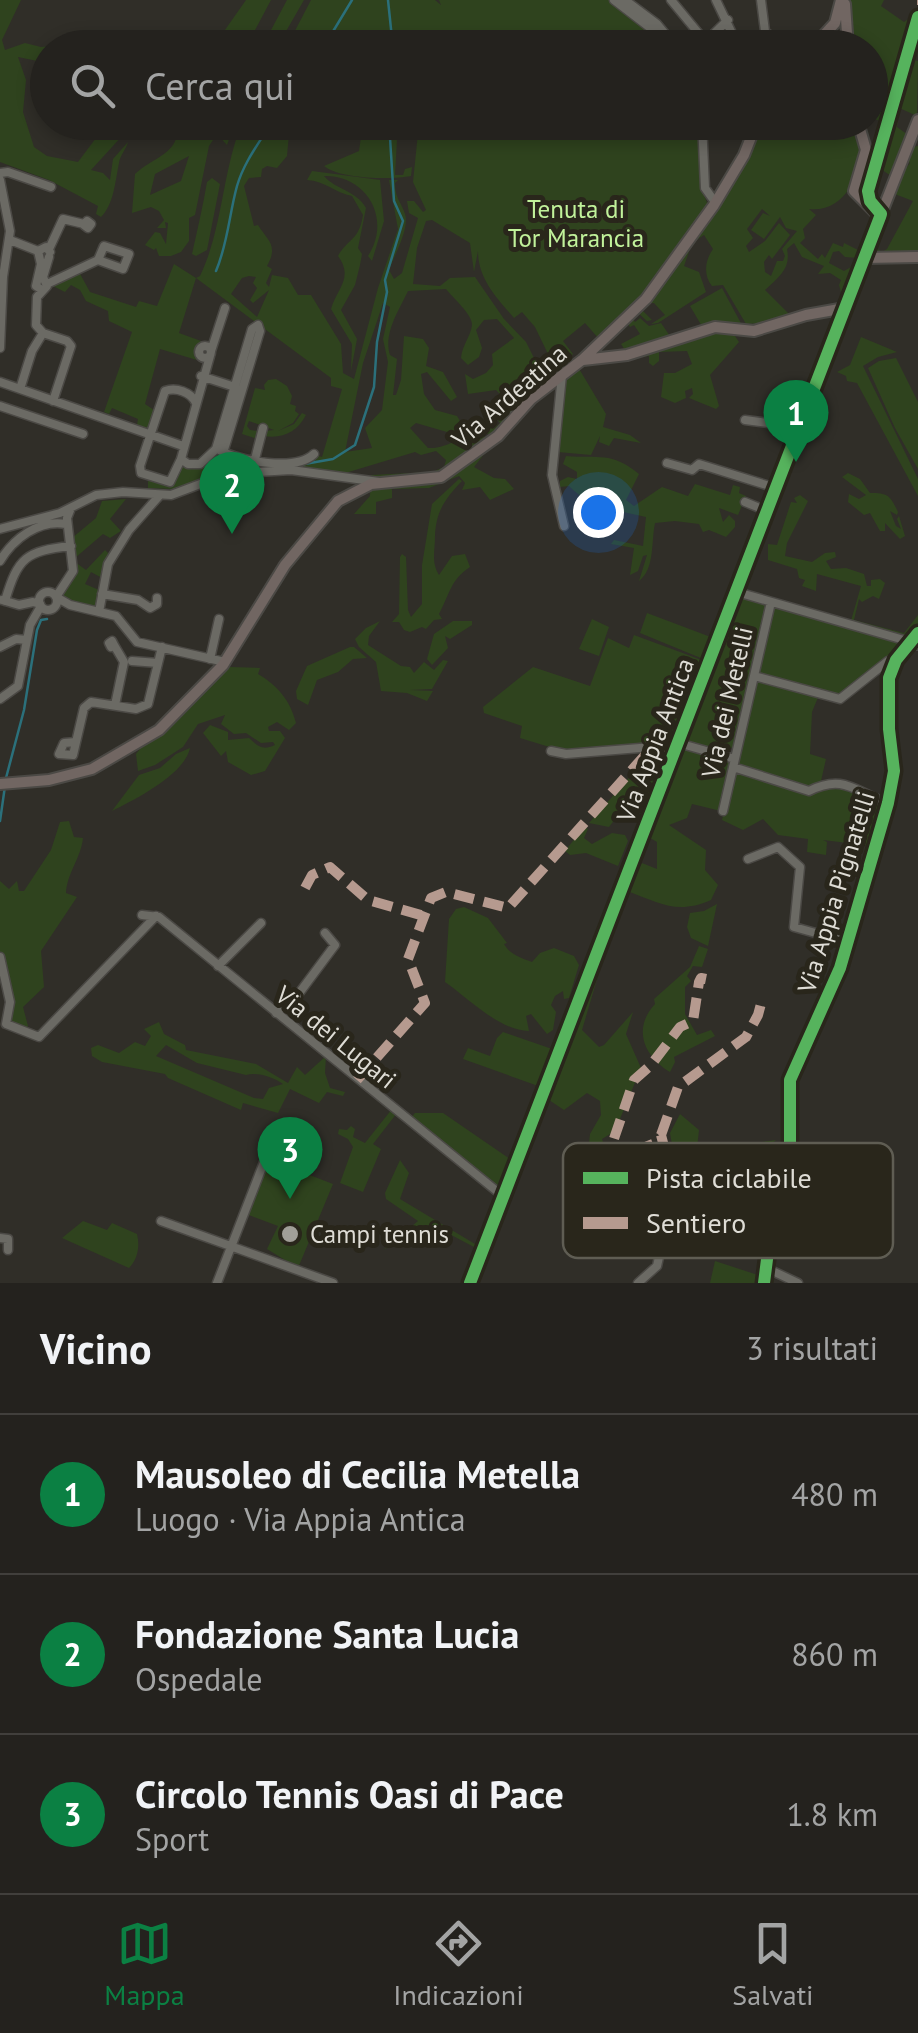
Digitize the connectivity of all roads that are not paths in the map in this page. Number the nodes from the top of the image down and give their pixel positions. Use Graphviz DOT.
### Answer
graph roads {
  1 [pos="614,0"];
  2 [pos="625,0"];
  3 [pos="671,0"];
  4 [pos="716,0"];
  5 [pos="761,0"];
  6 [pos="842,0"];
  7 [pos="642,18"];
  8 [pos="728,20"];
  9 [pos="654,30"];
  10 [pos="692,30"];
  11 [pos="717,30"];
  12 [pos="732,30"];
  13 [pos="765,30"];
  14 [pos="828,30"];
  15 [pos="846,30"];
  16 [pos="918,120"];
  17 [pos="703,140"];
  18 [pos="749,140"];
  19 [pos="863,140"];
  20 [pos="0,176"];
  21 [pos="51,188"];
  22 [pos="716,202"];
  23 [pos="880,217"];
  24 [pos="84,224"];
  25 [pos="10,240"];
  26 [pos="44,254"];
  27 [pos="864,258"];
  28 [pos="918,258"];
  29 [pos="98,260"];
  30 [pos="42,284"];
  31 [pos="225,308"];
  32 [pos="845,308"];
  33 [pos="34,311"];
  34 [pos="44,333"];
  35 [pos="0,348"];
  36 [pos="32,351"];
  37 [pos="582,360"];
  38 [pos="562,375"];
  39 [pos="203,378"];
  40 [pos="0,382"];
  41 [pos="20,389"];
  42 [pos="235,394"];
  43 [pos="193,399"];
  44 [pos="53,401"];
  45 [pos="0,406"];
  46 [pos="104,408"];
  47 [pos="96,414"];
  48 [pos="745,420"];
  49 [pos="264,428"];
  50 [pos="800,428"];
  51 [pos="84,434"];
  52 [pos="150,434"];
  53 [pos="184,445"];
  54 [pos="218,451"];
  55 [pos="314,454"];
  56 [pos="236,458"];
  57 [pos="180,459"];
  58 [pos="254,463"];
  59 [pos="667,463"];
  60 [pos="241,473"];
  61 [pos="140,474"];
  62 [pos="383,482"];
  63 [pos="776,488"];
  64 [pos="136,493"];
  65 [pos="159,496"];
  66 [pos="745,502"];
  67 [pos="72,508"];
  68 [pos="768,511"];
  69 [pos="60,513"];
  70 [pos="66,524"];
  71 [pos="564,526"];
  72 [pos="0,530"];
  73 [pos="69,542"];
  74 [pos="0,561"];
  75 [pos="736,592"];
  76 [pos="102,594"];
  77 [pos="52,595"];
  78 [pos="158,598"];
  79 [pos="2,600"];
  80 [pos="28,602"];
  81 [pos="771,602"];
  82 [pos="40,605"];
  83 [pos="72,605"];
  84 [pos="53,609"];
  85 [pos="100,612"];
  86 [pos="34,619"];
  87 [pos="219,619"];
  88 [pos="27,640"];
  89 [pos="913,642"];
  90 [pos="114,645"];
  91 [pos="0,647"];
  92 [pos="162,648"];
  93 [pos="896,660"];
  94 [pos="132,661"];
  95 [pos="218,662"];
  96 [pos="158,663"];
  97 [pos="754,676"];
  98 [pos="0,699"];
  99 [pos="115,705"];
  100 [pos="76,742"];
  101 [pos="677,744"];
  102 [pos="551,751"];
  103 [pos="734,763"];
  104 [pos="3,783"];
  105 [pos="888,802"];
  106 [pos="723,811"];
  107 [pos="748,859"];
  108 [pos="142,914"];
  109 [pos="156,916"];
  110 [pos="260,923"];
  111 [pos="325,934"];
  112 [pos="848,942"];
  113 [pos="0,956"];
  114 [pos="218,966"];
  115 [pos="276,1013"];
  116 [pos="790,1143"];
  117 [pos="266,1157"];
  118 [pos="504,1197"];
  119 [pos="161,1220"];
  120 [pos="0,1238"];
  121 [pos="232,1244"];
  122 [pos="8,1250"];
  123 [pos="658,1258"];
  124 [pos="767,1258"];
  125 [pos="766,1268"];
  126 [pos="217,1283"];
  127 [pos="333,1283"];
  128 [pos="470,1283"];
  129 [pos="638,1283"];
  130 [pos="764,1283"];
  131 [pos="798,1283"];
  1 -- 7 [label="street"];
  2 -- 7 [label="street"];
  3 -- 10 [label="street"];
  4 -- 8 [label="street"];
  5 -- 13 [label="street"];
  6 -- 14 [label="main road"];
  6 -- 15 [label="main road"];
  7 -- 9 [label="street"];
  8 -- 11 [label="street"];
  8 -- 12 [label="street"];
  16 -- 23 [label="main road, Via Appia Antica"];
  17 -- 22 [label="street"];
  18 -- 22 [label="main road, Via Ardeatina"];
  19 -- 23 [label="main road"];
  20 -- 21 [label="street"];
  20 -- 25 [label="street"];
  22 -- 37 [label="main road, Via Ardeatina"];
  23 -- 27 [label="street, Via Appia Antica"];
  24 -- 26 [label="street"];
  25 -- 26 [label="street"];
  25 -- 35 [label="street"];
  26 -- 30 [label="street"];
  27 -- 28 [label="main road"];
  27 -- 32 [label="main road, Via Appia Antica"];
  29 -- 30 [label="street"];
  30 -- 33 [label="street"];
  31 -- 39 [label="street"];
  32 -- 37 [label="main road"];
  32 -- 50 [label="street, Via Appia Antica"];
  33 -- 34 [label="street"];
  33 -- 36 [label="street"];
  34 -- 36 [label="street"];
  34 -- 44 [label="street"];
  36 -- 41 [label="street"];
  37 -- 38 [label="main road, Via Ardeatina"];
  38 -- 62 [label="main road, Via Ardeatina"];
  38 -- 71 [label="street"];
  39 -- 42 [label="street"];
  39 -- 43 [label="street"];
  40 -- 41 [label="street"];
  41 -- 44 [label="street"];
  42 -- 42 [label="street"];
  42 -- 54 [label="street"];
  43 -- 52 [label="street"];
  43 -- 53 [label="street"];
  44 -- 47 [label="street"];
  45 -- 51 [label="street"];
  46 -- 47 [label="street"];
  47 -- 52 [label="street"];
  48 -- 50 [label="street"];
  49 -- 58 [label="street"];
  50 -- 63 [label="street, Via Appia Antica"];
  52 -- 53 [label="street"];
  52 -- 61 [label="street"];
  53 -- 57 [label="street"];
  54 -- 56 [label="street"];
  54 -- 57 [label="street"];
  55 -- 58 [label="street"];
  56 -- 58 [label="street"];
  56 -- 60 [label="street"];
  57 -- 61 [label="street"];
  59 -- 63 [label="street"];
  60 -- 62 [label="street"];
  60 -- 65 [label="street"];
  61 -- 64 [label="street"];
  62 -- 95 [label="main road, Via Ardeatina"];
  63 -- 68 [label="street, Via Appia Antica"];
  64 -- 65 [label="street"];
  64 -- 67 [label="street"];
  65 -- 76 [label="street"];
  66 -- 68 [label="street"];
  67 -- 69 [label="street"];
  67 -- 73 [label="street"];
  68 -- 75 [label="street, Via Appia Antica"];
  69 -- 70 [label="street"];
  69 -- 72 [label="street"];
  70 -- 73 [label="street"];
  70 -- 74 [label="street"];
  73 -- 77 [label="street"];
  73 -- 79 [label="street"];
  75 -- 81 [label="street"];
  75 -- 101 [label="street, Via Appia Antica"];
  76 -- 78 [label="street"];
  76 -- 85 [label="street"];
  77 -- 80 [label="street"];
  77 -- 82 [label="street"];
  77 -- 83 [label="street"];
  77 -- 84 [label="street"];
  79 -- 80 [label="street"];
  80 -- 82 [label="street"];
  81 -- 89 [label="street"];
  81 -- 97 [label="street, Via dei Metelli"];
  82 -- 84 [label="street"];
  82 -- 86 [label="street"];
  83 -- 84 [label="street"];
  83 -- 85 [label="street"];
  84 -- 86 [label="street"];
  85 -- 92 [label="street"];
  86 -- 88 [label="street"];
  87 -- 95 [label="street"];
  88 -- 91 [label="street"];
  88 -- 98 [label="street"];
  89 -- 93 [label="street"];
  90 -- 99 [label="street"];
  92 -- 95 [label="street"];
  92 -- 96 [label="street"];
  93 -- 97 [label="street"];
  93 -- 105 [label="street, Via Appia Pignatelli"];
  94 -- 96 [label="street"];
  95 -- 104 [label="main road, Via Ardeatina"];
  96 -- 99 [label="street"];
  97 -- 103 [label="street, Via dei Metelli"];
  99 -- 100 [label="street"];
  101 -- 102 [label="street"];
  101 -- 103 [label="street"];
  101 -- 118 [label="street, Via Appia Antica"];
  103 -- 105 [label="street"];
  103 -- 106 [label="street, Via dei Metelli"];
  105 -- 112 [label="street, Via Appia Pignatelli"];
  107 -- 112 [label="street"];
  108 -- 109 [label="street"];
  109 -- 113 [label="street"];
  109 -- 114 [label="street, Via dei Lugari"];
  110 -- 114 [label="street"];
  111 -- 115 [label="street"];
  112 -- 116 [label="street, Via Appia Pignatelli"];
  114 -- 115 [label="street, Via dei Lugari"];
  115 -- 118 [label="street, Via dei Lugari"];
  117 -- 121 [label="street"];
  118 -- 128 [label="street, Via Appia Antica"];
  119 -- 121 [label="street"];
  120 -- 122 [label="street"];
  121 -- 126 [label="street"];
  121 -- 127 [label="street"];
  123 -- 129 [label="street"];
  124 -- 125 [label="street, Via Appia Pignatelli"];
  125 -- 130 [label="street, Via Appia Pignatelli"];
  125 -- 131 [label="street"];
}
